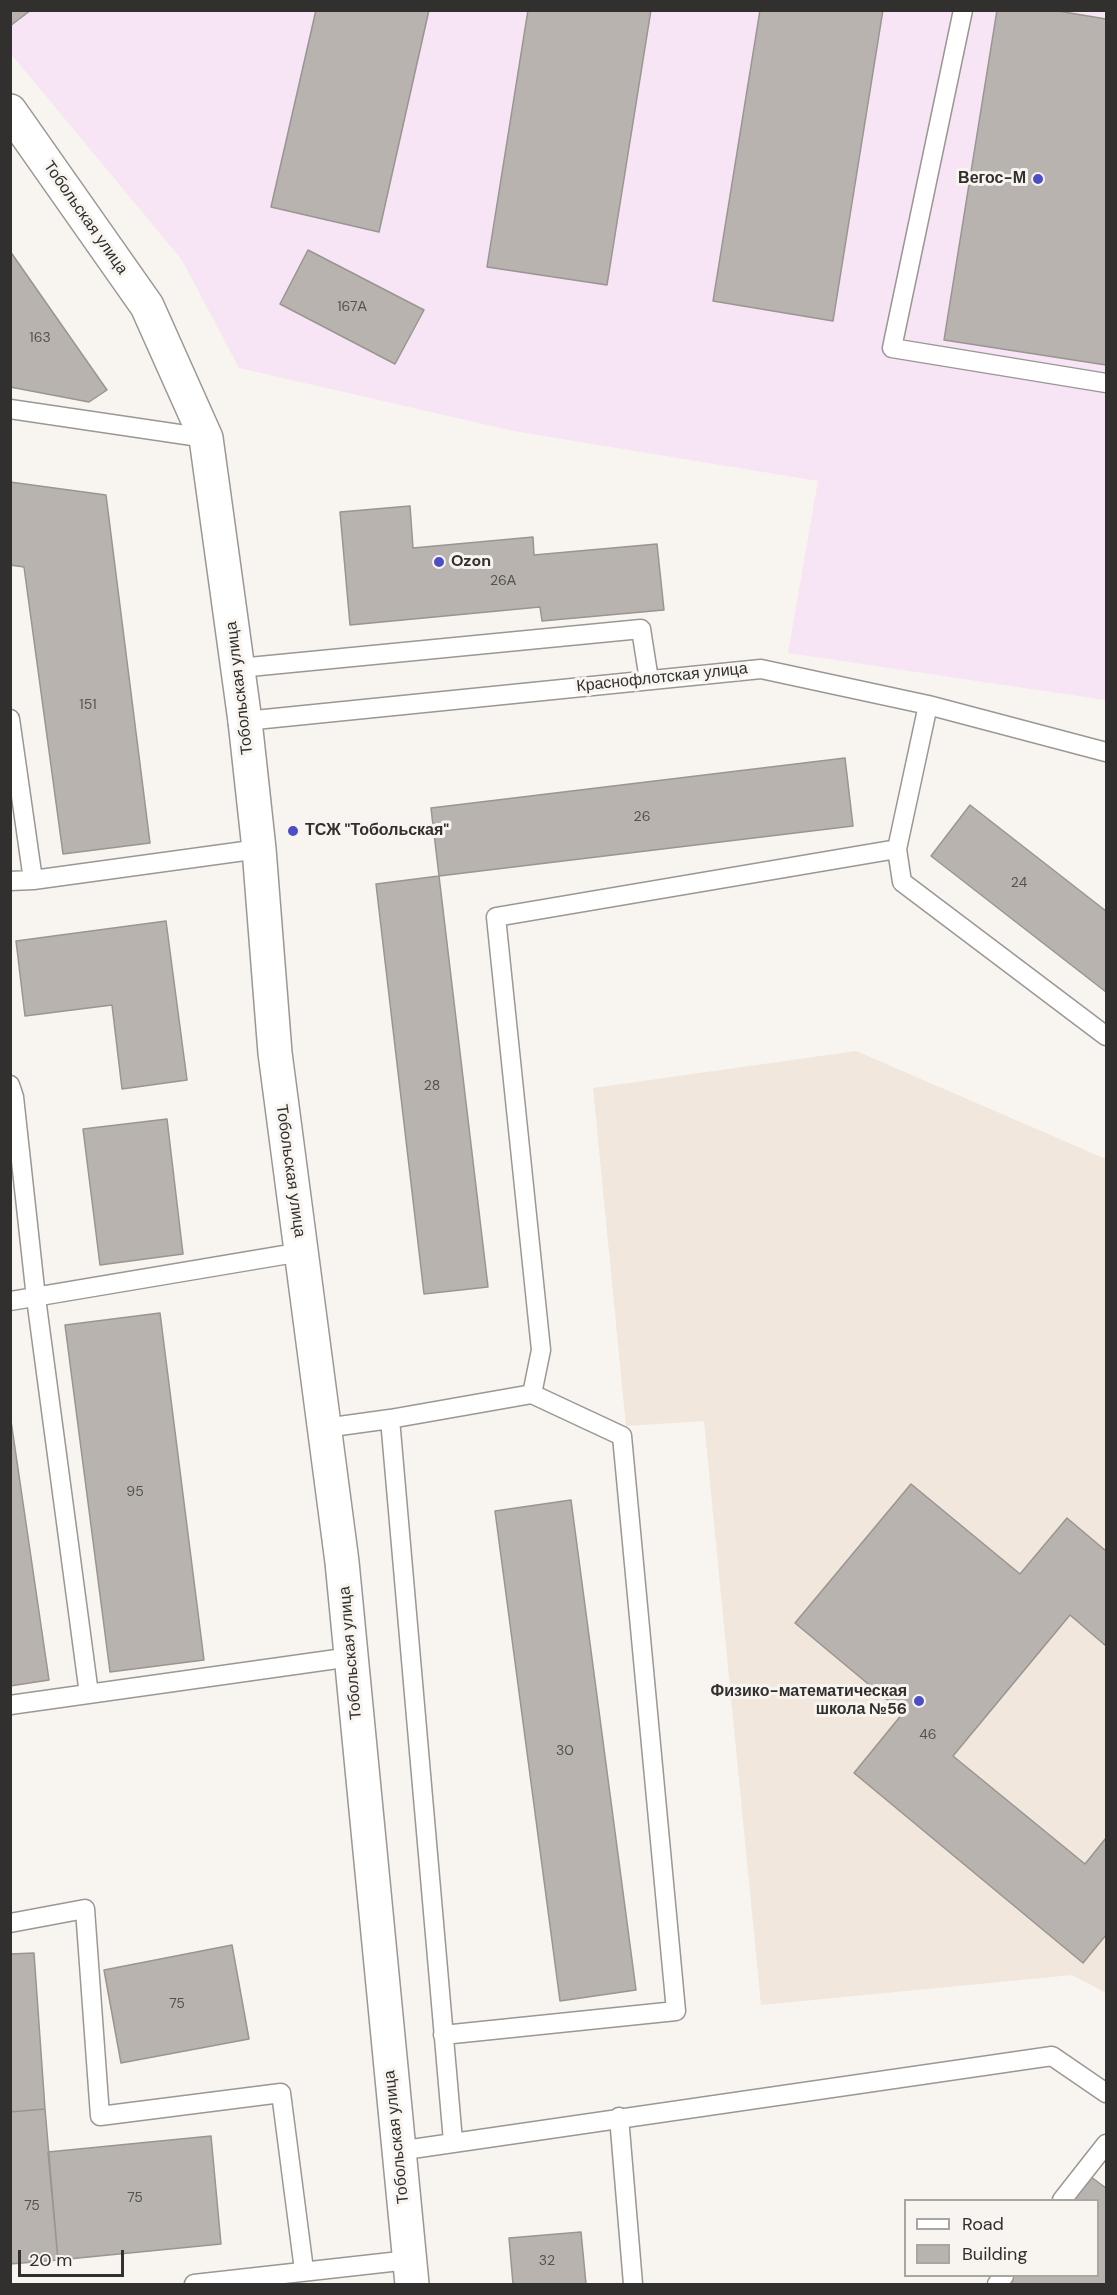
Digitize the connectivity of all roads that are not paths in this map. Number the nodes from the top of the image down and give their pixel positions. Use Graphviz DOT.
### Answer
graph roads {
  1 [pos="963,10"];
  2 [pos="10,111"];
  3 [pos="1107,383"];
  4 [pos="10,409"];
  5 [pos="206,438"];
  6 [pos="239,668"];
  7 [pos="649,680"];
  8 [pos="928,705"];
  9 [pos="10,719"];
  10 [pos="245,721"];
  11 [pos="1107,752"];
  12 [pos="259,849"];
  13 [pos="897,849"];
  14 [pos="33,880"];
  15 [pos="10,881"];
  16 [pos="1107,1036"];
  17 [pos="10,1085"];
  18 [pos="301,1252"];
  19 [pos="36,1298"];
  20 [pos="10,1301"];
  21 [pos="531,1394"];
  22 [pos="390,1419"];
  23 [pos="325,1428"];
  24 [pos="351,1657"];
  25 [pos="89,1694"];
  26 [pos="10,1705"];
  27 [pos="10,1923"];
  28 [pos="443,2035"];
  29 [pos="1107,2093"];
  30 [pos="619,2117"];
  31 [pos="453,2140"];
  32 [pos="1107,2144"];
  33 [pos="398,2151"];
  34 [pos="1063,2199"];
  35 [pos="304,2270"];
  36 [pos="411,2272"];
  37 [pos="194,2284"];
  38 [pos="633,2284"];
  1 -- 3 [label="lane"];
  2 -- 5 [label="street, Тобольская улица"];
  4 -- 5 [label="lane"];
  5 -- 6 [label="street, Тобольская улица"];
  6 -- 7 [label="lane"];
  6 -- 10 [label="street, Тобольская улица"];
  7 -- 8 [label="lane, Краснофлотская улица"];
  7 -- 10 [label="lane, Краснофлотская улица"];
  8 -- 11 [label="lane, Краснофлотская улица"];
  8 -- 13 [label="lane"];
  9 -- 14 [label="lane"];
  10 -- 12 [label="street, Тобольская улица"];
  12 -- 14 [label="lane"];
  12 -- 18 [label="street, Тобольская улица"];
  13 -- 16 [label="lane"];
  13 -- 21 [label="lane"];
  14 -- 15 [label="lane"];
  17 -- 19 [label="lane"];
  18 -- 19 [label="lane"];
  18 -- 23 [label="street, Тобольская улица"];
  19 -- 20 [label="lane"];
  19 -- 25 [label="lane"];
  21 -- 22 [label="lane"];
  21 -- 28 [label="lane"];
  22 -- 23 [label="lane"];
  22 -- 28 [label="lane"];
  23 -- 24 [label="street, Тобольская улица"];
  24 -- 25 [label="lane"];
  24 -- 33 [label="street, Тобольская улица"];
  25 -- 26 [label="lane"];
  27 -- 35 [label="lane"];
  28 -- 31 [label="lane"];
  29 -- 30 [label="lane"];
  30 -- 31 [label="lane"];
  30 -- 38 [label="lane"];
  31 -- 33 [label="lane"];
  32 -- 34 [label="lane"];
  33 -- 36 [label="street, Тобольская улица"];
  35 -- 36 [label="lane"];
  35 -- 37 [label="lane"];
}
